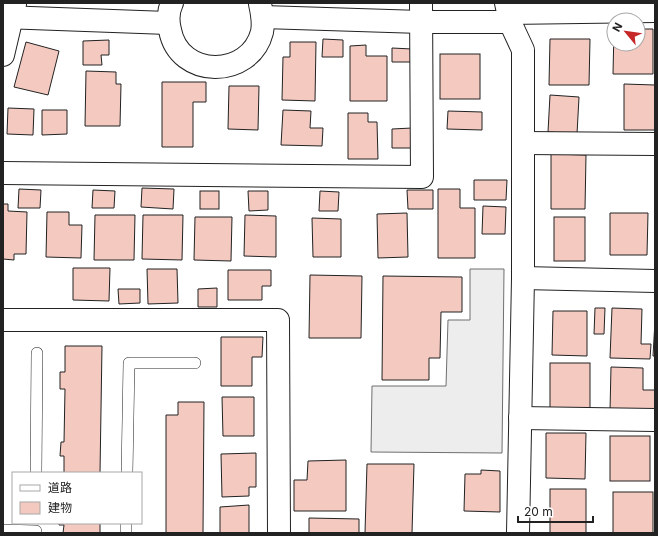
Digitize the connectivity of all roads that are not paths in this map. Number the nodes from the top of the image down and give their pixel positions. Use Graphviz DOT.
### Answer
graph roads {
  1 [pos="261,10"];
  2 [pos="655,11"];
  3 [pos="10,12"];
  4 [pos="421,12"];
  5 [pos="508,12"];
  6 [pos="170,13"];
  7 [pos="3,55"];
  8 [pos="524,144"];
  9 [pos="655,144"];
  10 [pos="3,173"];
  11 [pos="523,278"];
  12 [pos="655,281"];
  13 [pos="3,320"];
  14 [pos="37,353"];
  15 [pos="195,363"];
  16 [pos="520,418"];
  17 [pos="655,420"];
  18 [pos="36,472"];
  19 [pos="127,472"];
  20 [pos="36,529"];
  21 [pos="3,530"];
  22 [pos="280,533"];
  23 [pos="518,533"];
  1 -- 4 [label="street"];
  1 -- 6 [label="street"];
  2 -- 5 [label="street"];
  3 -- 6 [label="street"];
  3 -- 7 [label="street"];
  4 -- 5 [label="street"];
  4 -- 10 [label="street"];
  5 -- 8 [label="street"];
  8 -- 9 [label="street"];
  8 -- 11 [label="street"];
  11 -- 12 [label="street"];
  11 -- 16 [label="street"];
  13 -- 22 [label="street"];
  14 -- 18 [label="lane"];
  15 -- 19 [label="lane"];
  16 -- 17 [label="street"];
  16 -- 23 [label="street"];
  20 -- 21 [label="lane"];
}
